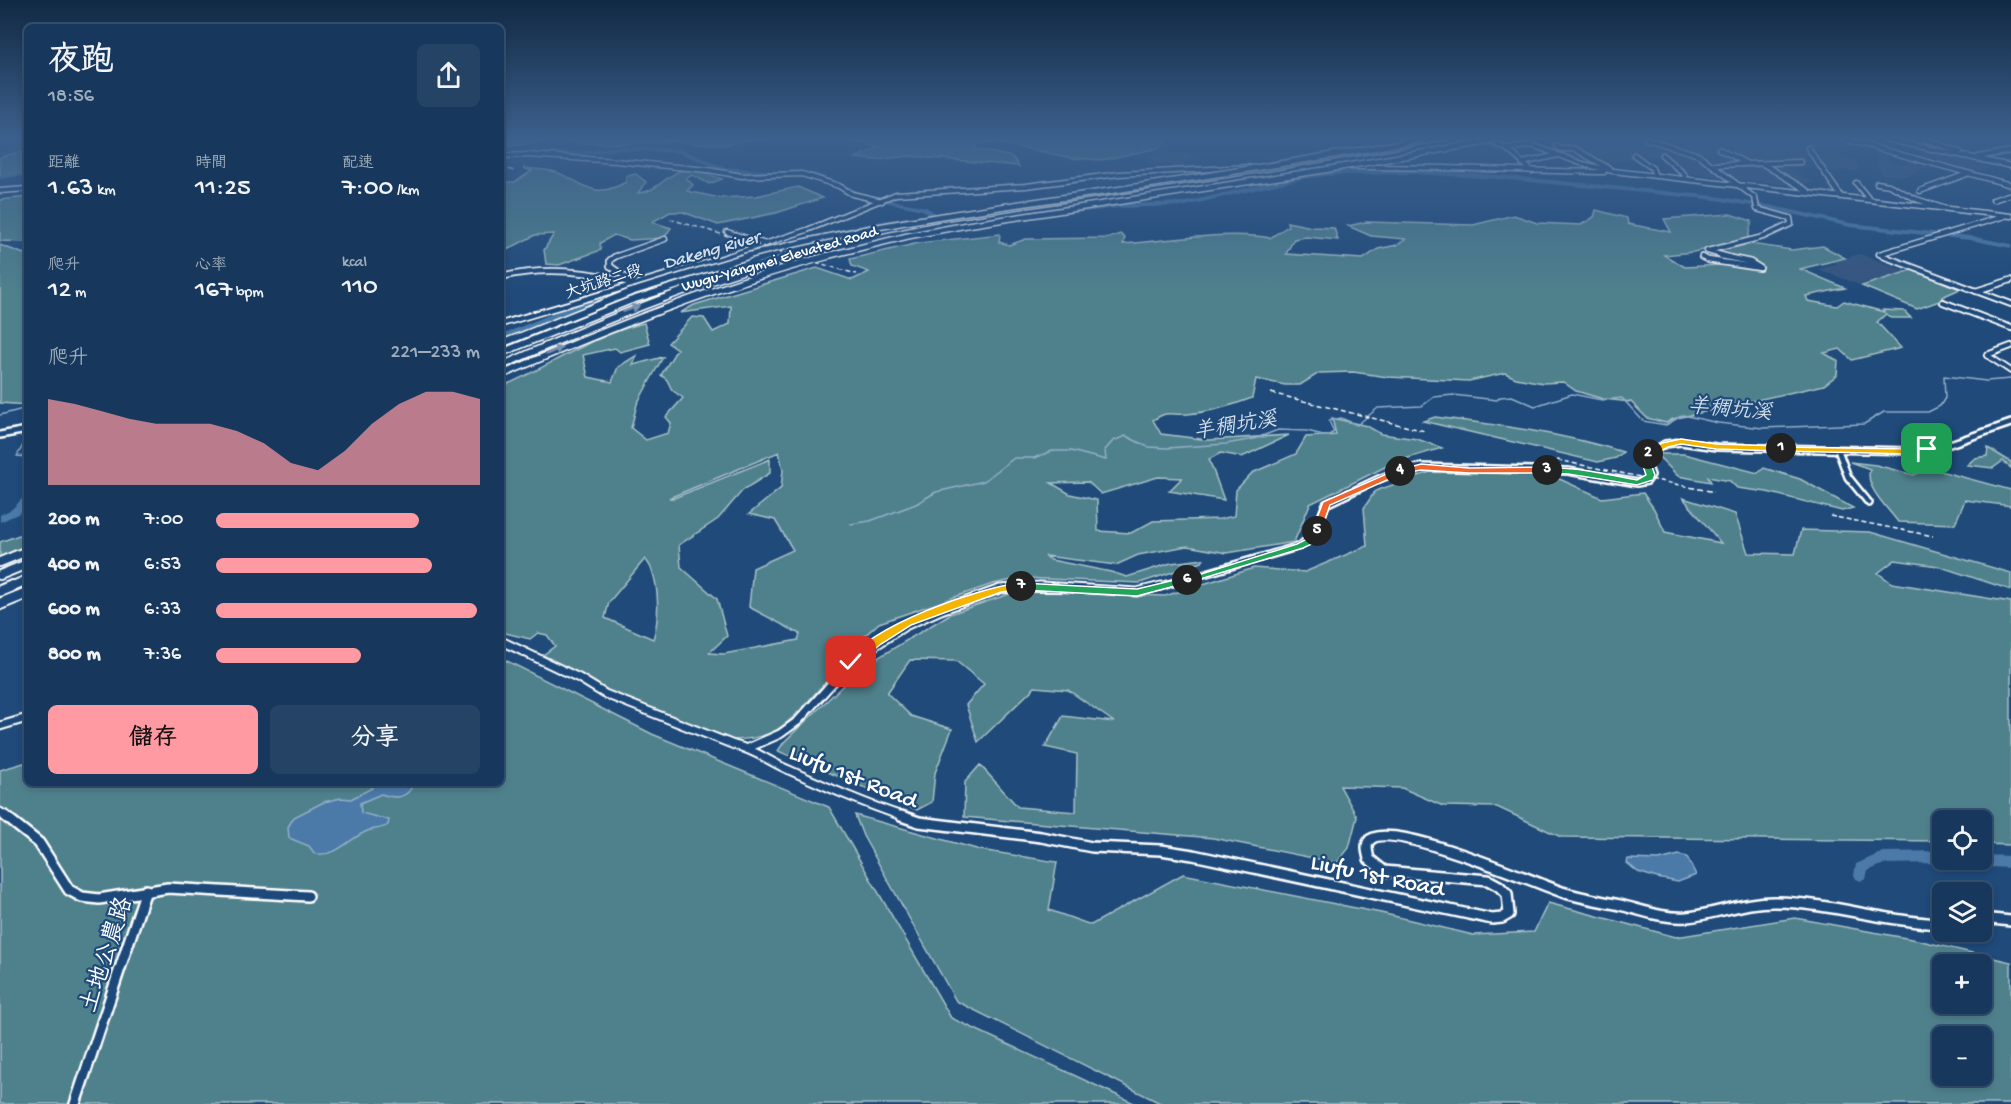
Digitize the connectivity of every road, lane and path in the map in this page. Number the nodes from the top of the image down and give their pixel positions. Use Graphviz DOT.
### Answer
graph roads {
  1 [pos="846,191"];
  2 [pos="955,191"];
  3 [pos="1111,191"];
  4 [pos="1138,191"];
  5 [pos="1165,191"];
  6 [pos="1187,191"];
  7 [pos="1745,191"];
  8 [pos="1797,191"];
  9 [pos="1837,191"];
  10 [pos="1862,191"];
  11 [pos="1902,191"];
  12 [pos="1811,192"];
  13 [pos="2011,194"];
  14 [pos="1840,195"];
  15 [pos="1868,198"];
  16 [pos="884,200"];
  17 [pos="1994,200"];
  18 [pos="1946,210"];
  19 [pos="2010,216"];
  20 [pos="727,232"];
  21 [pos="665,239"];
  22 [pos="766,244"];
  23 [pos="1702,257"];
  24 [pos="504,276"];
  25 [pos="2011,280"];
  26 [pos="634,284"];
  27 [pos="1976,291"];
  28 [pos="1943,302"];
  29 [pos="2011,304"];
  30 [pos="504,323"];
  31 [pos="2011,328"];
  32 [pos="504,343"];
  33 [pos="2011,346"];
  34 [pos="504,352"];
  35 [pos="504,365"];
  36 [pos="2011,371"];
  37 [pos="504,374"];
  38 [pos="2011,423"];
  39 [pos="24,431"];
  40 [pos="0,435"];
  41 [pos="1838,450"];
  42 [pos="1869,503"];
  43 [pos="24,552"];
  44 [pos="0,562"];
  45 [pos="24,565"];
  46 [pos="0,575"];
  47 [pos="24,581"];
  48 [pos="0,591"];
  49 [pos="24,593"];
  50 [pos="0,604"];
  51 [pos="504,643"];
  52 [pos="24,719"];
  53 [pos="0,726"];
  54 [pos="748,748"];
  55 [pos="0,812"];
  56 [pos="146,890"];
  57 [pos="308,896"];
  58 [pos="1992,919"];
  59 [pos="2011,921"];
  60 [pos="1932,924"];
  61 [pos="75,1104"];
  1 -- 16 [label="street"];
  2 -- 16 [label="street, 大坑路二段"];
  3 -- 32 [label="highway, Wugu-Yangmei Elevated Road, bridge"];
  4 -- 34 [label="highway"];
  35 -- 5 [label="highway, one-way"];
  37 -- 6 [label="highway, Wugu-Yangmei Elevated Road, one-way, bridge"];
  7 -- 23 [label="street"];
  8 -- 12 [label="street"];
  9 -- 14 [label="street"];
  10 -- 15 [label="street"];
  11 -- 18 [label="street"];
  12 -- 14 [label="street"];
  13 -- 17 [label="street"];
  14 -- 15 [label="street"];
  15 -- 18 [label="street"];
  16 -- 22 [label="street, 大坑路二段"];
  18 -- 19 [label="street"];
  19 -- 27 [label="street"];
  20 -- 22 [label="street"];
  21 -- 26 [label="street"];
  22 -- 26 [label="street, 大坑路二段"];
  24 -- 26 [label="street"];
  25 -- 27 [label="street"];
  26 -- 30 [label="street, 大坑路二段"];
  27 -- 29 [label="street"];
  28 -- 31 [label="street"];
  33 -- 36 [label="street"];
  38 -- 41 [label="street"];
  39 -- 40 [label="street"];
  41 -- 42 [label="street"];
  41 -- 54 [label="street"];
  43 -- 44 [label="highway"];
  45 -- 46 [label="highway"];
  47 -- 48 [label="highway"];
  49 -- 50 [label="highway"];
  51 -- 54 [label="street, Liufu 1st Road"];
  52 -- 53 [label="street"];
  54 -- 60 [label="street, Liufu 1st Road"];
  55 -- 56 [label="street, 土地公農路"];
  56 -- 57 [label="street"];
  56 -- 61 [label="street, 土地公農路"];
  58 -- 59 [label="street"];
}
